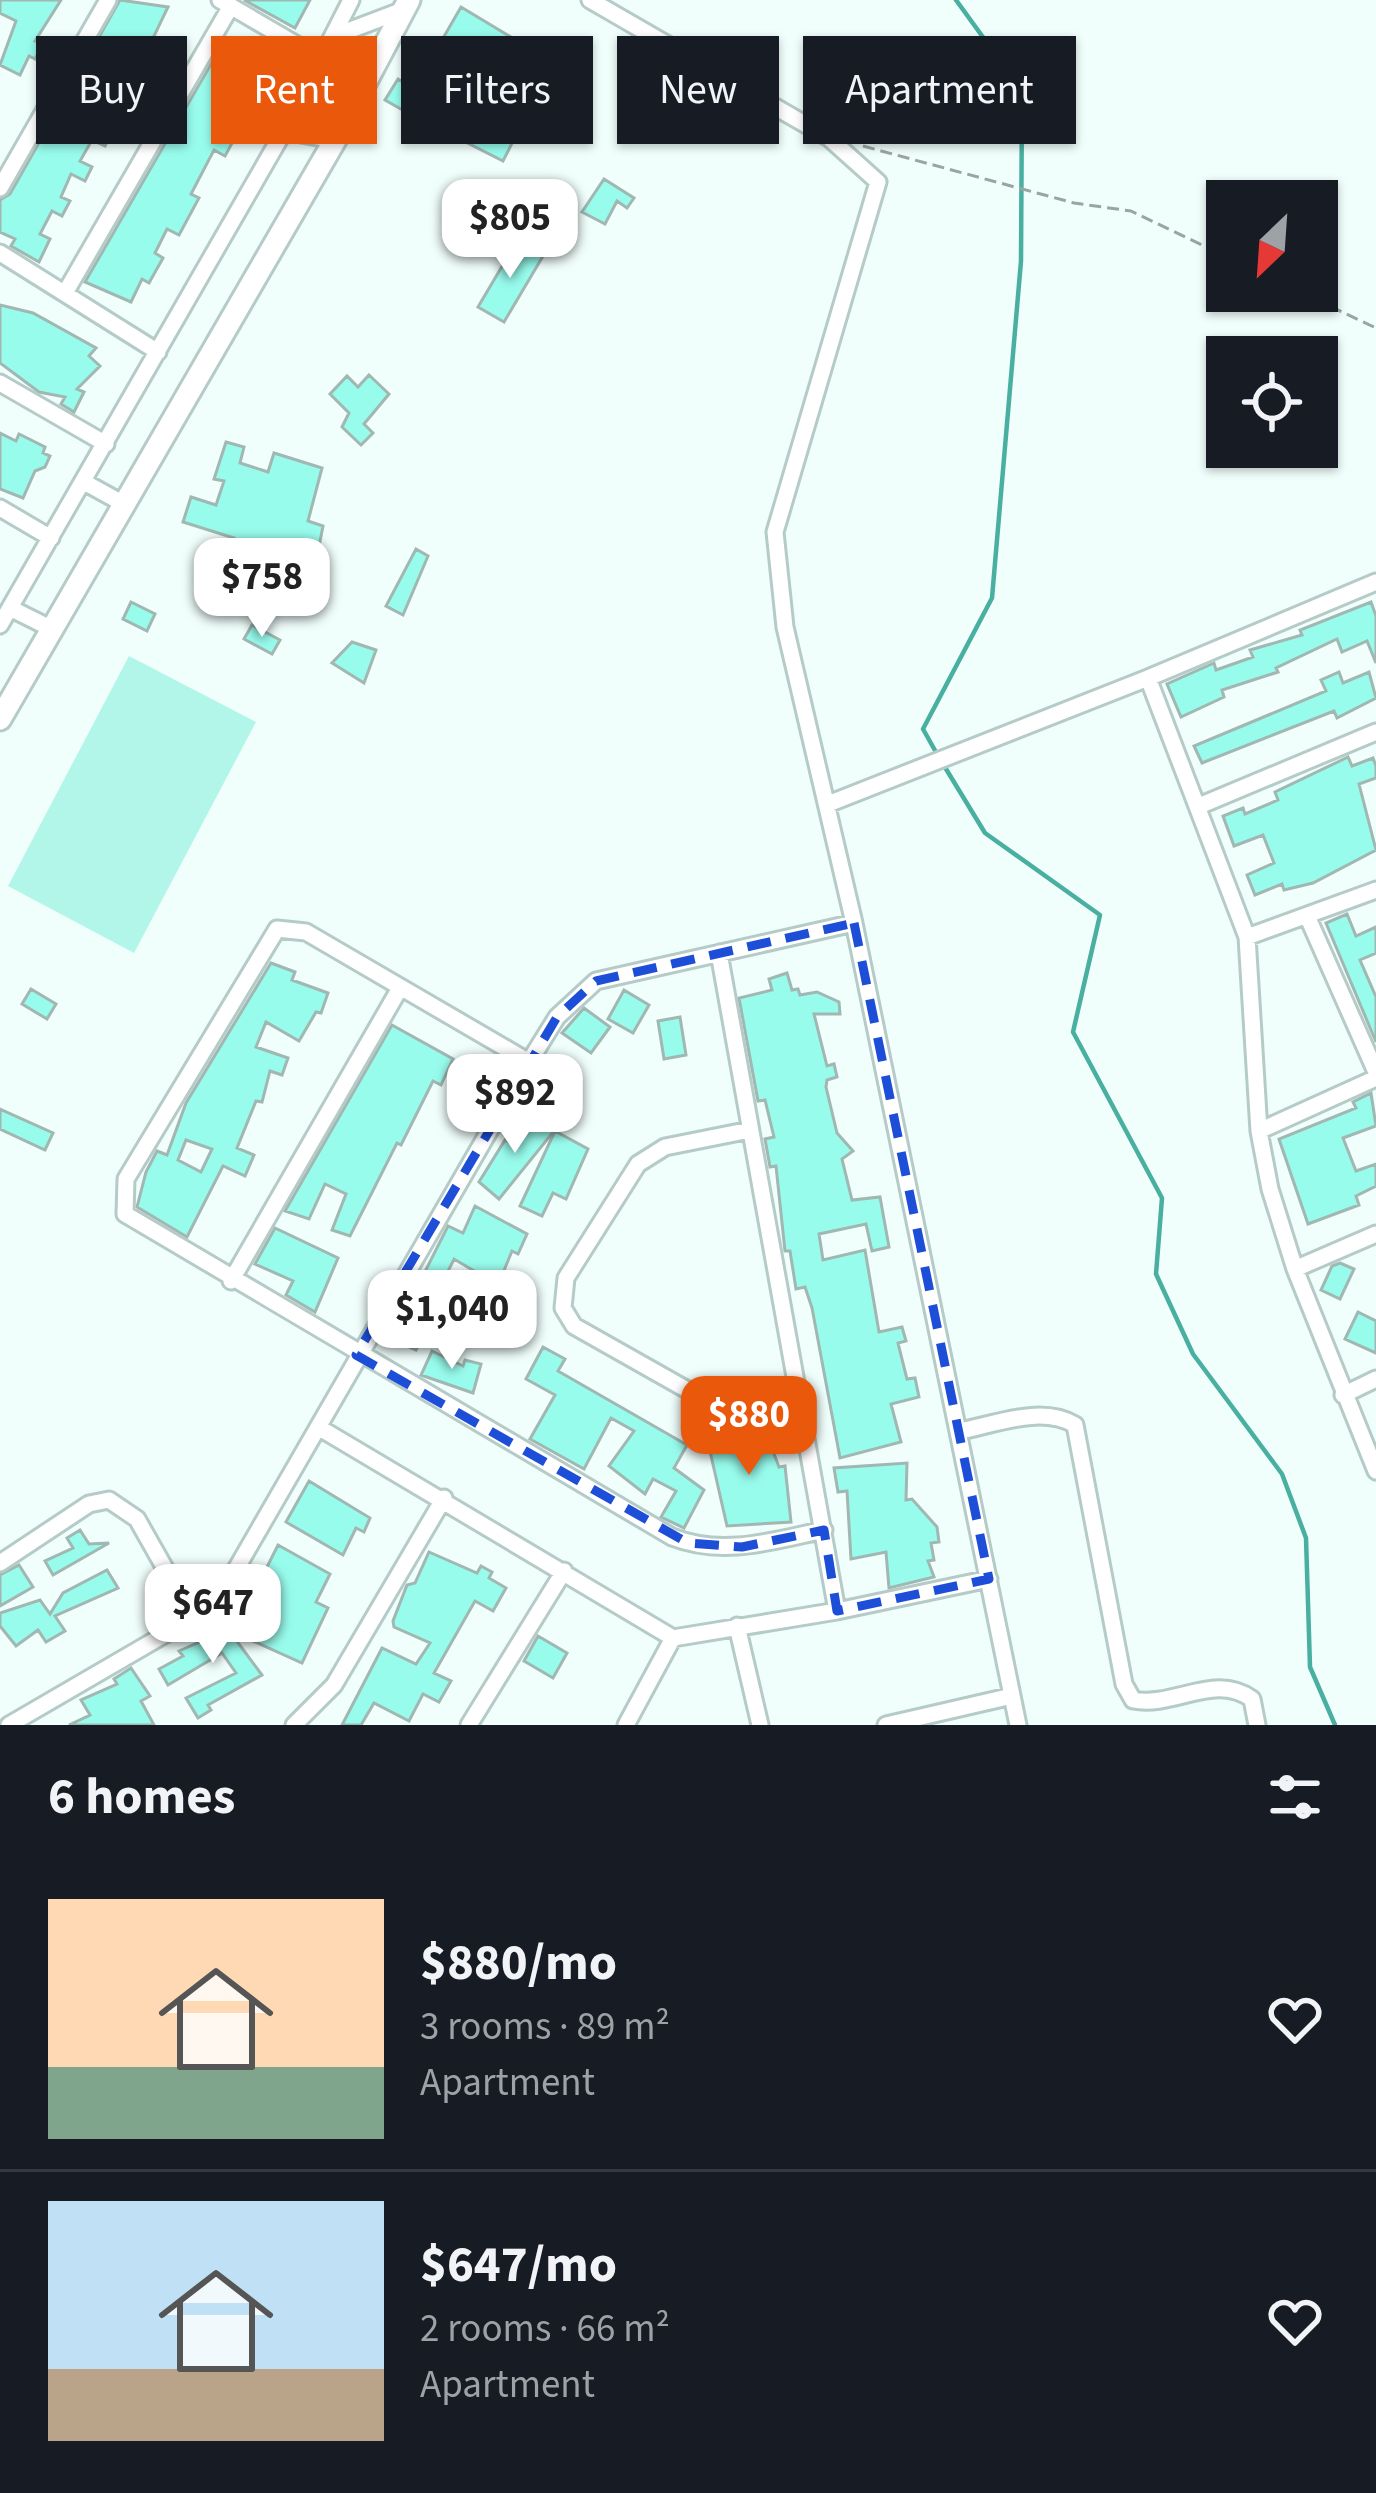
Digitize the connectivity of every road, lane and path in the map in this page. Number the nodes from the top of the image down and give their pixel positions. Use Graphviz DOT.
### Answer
graph roads {
  1 [pos="108,0"];
  2 [pos="351,0"];
  3 [pos="590,0"];
  4 [pos="225,3"];
  5 [pos="406,5"];
  6 [pos="282,36"];
  7 [pos="333,36"];
  8 [pos="334,36"];
  9 [pos="377,59"];
  10 [pos="803,122"];
  11 [pos="277,144"];
  12 [pos="332,144"];
  13 [pos="837,144"];
  14 [pos="853,144"];
  15 [pos="0,188"];
  16 [pos="1206,247"];
  17 [pos="0,254"];
  18 [pos="65,293"];
  19 [pos="1338,310"];
  20 [pos="1376,328"];
  21 [pos="158,352"];
  22 [pos="0,383"];
  23 [pos="106,444"];
  24 [pos="84,482"];
  25 [pos="124,504"];
  26 [pos="0,508"];
  27 [pos="51,538"];
  28 [pos="1376,581"];
  29 [pos="10,608"];
  30 [pos="0,625"];
  31 [pos="52,629"];
  32 [pos="1148,678"];
  33 [pos="0,719"];
  34 [pos="1376,732"];
  35 [pos="828,803"];
  36 [pos="1199,806"];
  37 [pos="1376,890"];
  38 [pos="1308,918"];
  39 [pos="854,923"];
  40 [pos="1247,937"];
  41 [pos="719,953"];
  42 [pos="400,988"];
  43 [pos="529,1062"];
  44 [pos="1376,1075"];
  45 [pos="750,1130"];
  46 [pos="1259,1131"];
  47 [pos="1376,1234"];
  48 [pos="1294,1270"];
  49 [pos="231,1281"];
  50 [pos="356,1354"];
  51 [pos="1376,1379"];
  52 [pos="1343,1394"];
  53 [pos="797,1396"];
  54 [pos="318,1427"];
  55 [pos="959,1431"];
  56 [pos="1376,1471"];
  57 [pos="444,1498"];
  58 [pos="824,1530"];
  59 [pos="0,1563"];
  60 [pos="564,1571"];
  61 [pos="988,1579"];
  62 [pos="837,1611"];
  63 [pos="193,1618"];
  64 [pos="737,1627"];
  65 [pos="673,1638"];
  66 [pos="1012,1696"];
  67 [pos="9,1725"];
  68 [pos="293,1725"];
  69 [pos="470,1725"];
  70 [pos="626,1725"];
  71 [pos="760,1725"];
  72 [pos="886,1725"];
  73 [pos="1018,1725"];
  74 [pos="1257,1725"];
  1 -- 15 [label="street"];
  2 -- 7 [label="street"];
  3 -- 10 [label="street"];
  4 -- 6 [label="street"];
  4 -- 18 [label="street"];
  5 -- 8 [label="street"];
  5 -- 9 [label="street"];
  11 -- 21 [label="street"];
  12 -- 25 [label="street"];
  13 -- 35 [label="street"];
  14 -- 16 [label="path"];
  17 -- 18 [label="street"];
  18 -- 21 [label="street"];
  19 -- 20 [label="path"];
  21 -- 23 [label="street"];
  22 -- 23 [label="street"];
  23 -- 24 [label="street"];
  24 -- 25 [label="street"];
  24 -- 27 [label="street"];
  25 -- 31 [label="street"];
  26 -- 27 [label="street"];
  27 -- 29 [label="street"];
  28 -- 32 [label="street"];
  29 -- 30 [label="street"];
  29 -- 31 [label="street"];
  31 -- 33 [label="street"];
  32 -- 35 [label="street"];
  32 -- 36 [label="street"];
  34 -- 36 [label="street"];
  35 -- 39 [label="street"];
  36 -- 40 [label="street"];
  37 -- 38 [label="street"];
  38 -- 40 [label="street"];
  38 -- 44 [label="street"];
  39 -- 41 [label="street"];
  39 -- 55 [label="street"];
  40 -- 46 [label="street"];
  41 -- 43 [label="street"];
  41 -- 45 [label="street"];
  42 -- 43 [label="street"];
  42 -- 49 [label="street"];
  42 -- 49 [label="street"];
  43 -- 50 [label="street"];
  44 -- 46 [label="street"];
  45 -- 53 [label="street"];
  45 -- 53 [label="street"];
  46 -- 48 [label="street"];
  47 -- 48 [label="street"];
  48 -- 52 [label="street"];
  49 -- 50 [label="street"];
  50 -- 54 [label="street"];
  50 -- 58 [label="street"];
  51 -- 52 [label="street"];
  52 -- 56 [label="street"];
  53 -- 58 [label="street"];
  54 -- 57 [label="street"];
  54 -- 63 [label="street"];
  55 -- 61 [label="street"];
  55 -- 74 [label="street"];
  57 -- 60 [label="street"];
  57 -- 68 [label="street"];
  58 -- 62 [label="street"];
  59 -- 63 [label="street"];
  60 -- 65 [label="street"];
  60 -- 69 [label="street"];
  61 -- 62 [label="street"];
  61 -- 66 [label="street"];
  62 -- 64 [label="street"];
  63 -- 67 [label="street"];
  64 -- 65 [label="street"];
  64 -- 71 [label="street"];
  65 -- 70 [label="street"];
  66 -- 72 [label="street"];
  66 -- 73 [label="street"];
}
